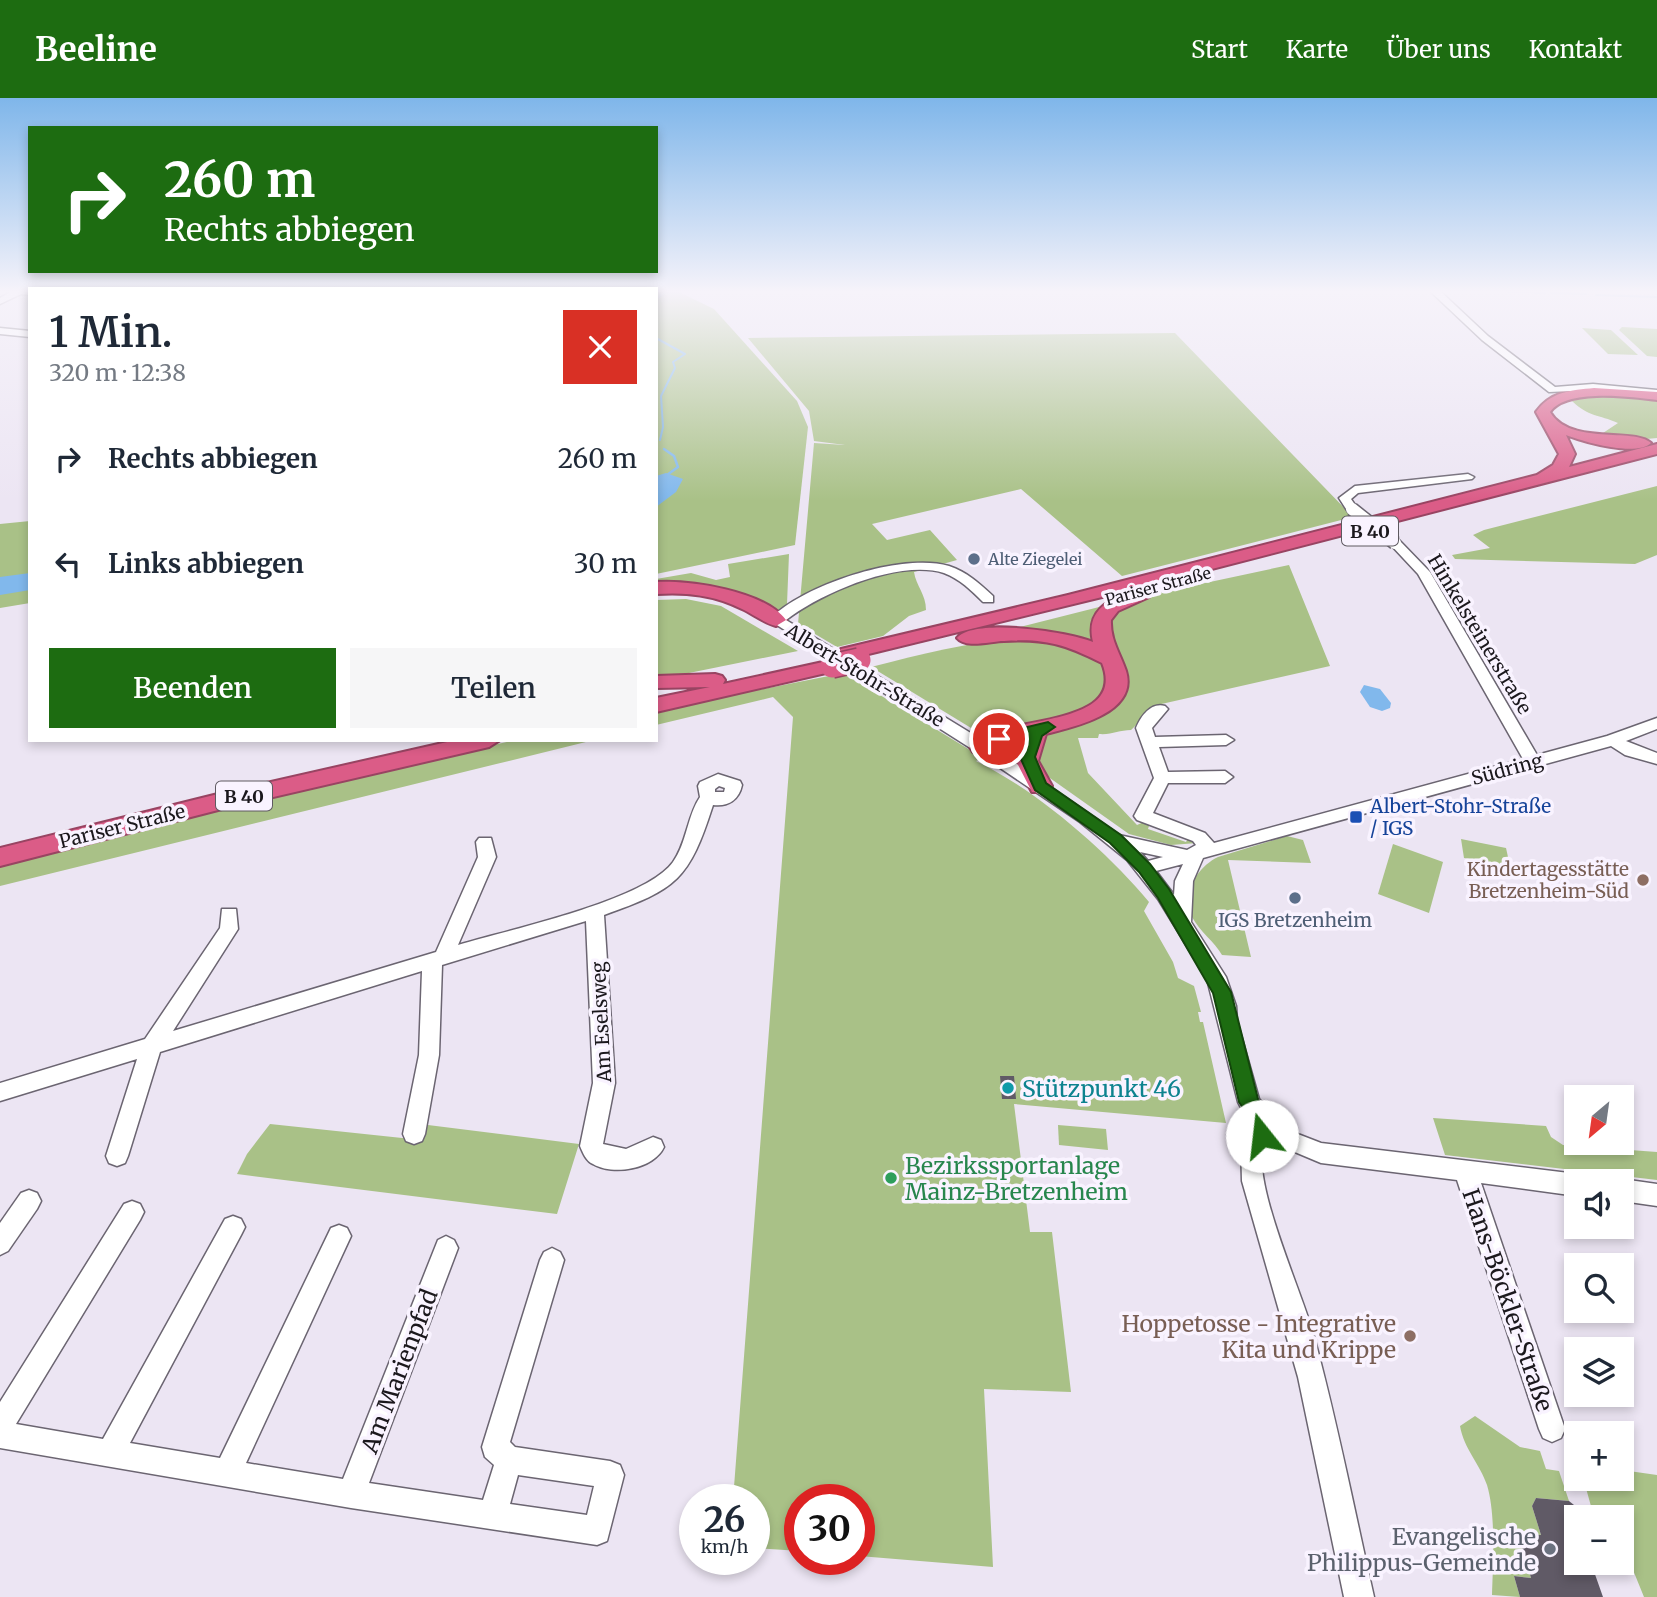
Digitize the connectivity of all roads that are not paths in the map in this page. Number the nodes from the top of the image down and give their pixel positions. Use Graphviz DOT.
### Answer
graph roads {
  1 [pos="1515,361"];
  2 [pos="1657,395"];
  3 [pos="1552,425"];
  4 [pos="1657,442"];
  5 [pos="1657,449"];
  6 [pos="1657,456"];
  7 [pos="1657,466"];
  8 [pos="1468,477"];
  9 [pos="1564,480"];
  10 [pos="1519,484"];
  11 [pos="1175,581"];
  12 [pos="658,588"];
  13 [pos="988,599"];
  14 [pos="776,620"];
  15 [pos="944,640"];
  16 [pos="1108,658"];
  17 [pos="840,660"];
  18 [pos="730,679"];
  19 [pos="658,682"];
  20 [pos="658,695"];
  21 [pos="658,705"];
  22 [pos="1160,709"];
  23 [pos="1657,723"];
  24 [pos="1042,730"];
  25 [pos="1226,740"];
  26 [pos="1613,740"];
  27 [pos="444,742"];
  28 [pos="480,742"];
  29 [pos="1150,743"];
  30 [pos="981,747"];
  31 [pos="1657,759"];
  32 [pos="1533,762"];
  33 [pos="1226,777"];
  34 [pos="1162,778"];
  35 [pos="1040,786"];
  36 [pos="710,798"];
  37 [pos="1115,839"];
  38 [pos="485,842"];
  39 [pos="0,847"];
  40 [pos="1197,851"];
  41 [pos="0,857"];
  42 [pos="1145,868"];
  43 [pos="595,911"];
  44 [pos="229,914"];
  45 [pos="1182,923"];
  46 [pos="438,957"];
  47 [pos="152,1045"];
  48 [pos="0,1092"];
  49 [pos="1271,1130"];
  50 [pos="414,1134"];
  51 [pos="653,1147"];
  52 [pos="117,1156"];
  53 [pos="1465,1171"];
  54 [pos="1564,1183"];
  55 [pos="1634,1192"];
  56 [pos="1657,1195"];
  57 [pos="29,1201"];
  58 [pos="132,1212"];
  59 [pos="233,1227"];
  60 [pos="339,1236"];
  61 [pos="0,1243"];
  62 [pos="446,1248"];
  63 [pos="552,1261"];
  64 [pos="0,1426"];
  65 [pos="1552,1429"];
  66 [pos="0,1435"];
  67 [pos="111,1452"];
  68 [pos="509,1460"];
  69 [pos="227,1474"];
  70 [pos="351,1494"];
  71 [pos="492,1516"];
  72 [pos="1359,1597"];
  1 -- 2 [label="street"];
  2 -- 3 [label="highway"];
  3 -- 4 [label="highway"];
  3 -- 10 [label="highway"];
  5 -- 10 [label="highway, Pariser Straße / B 40"];
  6 -- 9 [label="highway, Pariser Straße / B 40"];
  7 -- 9 [label="highway"];
  8 -- 32 [label="street, Hinkelsteinerstraße, bridge"];
  9 -- 11 [label="highway, Pariser Straße / B 40"];
  10 -- 17 [label="highway, Pariser Straße / B 40"];
  11 -- 15 [label="highway, Pariser Straße / B 40"];
  11 -- 16 [label="highway, B 40"];
  12 -- 14 [label="highway"];
  13 -- 14 [label="street"];
  14 -- 30 [label="street, Albert-Stohr-Straße"];
  15 -- 16 [label="highway, B 40"];
  15 -- 17 [label="highway, Pariser Straße / B 40"];
  16 -- 24 [label="highway, B 40"];
  17 -- 18 [label="highway, Pariser Straße / B 40"];
  17 -- 21 [label="highway, Pariser Straße / B 40"];
  18 -- 19 [label="highway, B 40"];
  18 -- 20 [label="highway, Pariser Straße / B 40"];
  22 -- 29 [label="street"];
  23 -- 26 [label="street, Südring"];
  24 -- 30 [label="highway, B 40"];
  24 -- 35 [label="highway"];
  25 -- 29 [label="street"];
  26 -- 31 [label="street"];
  26 -- 32 [label="street, Südring"];
  27 -- 39 [label="highway, Pariser Straße / B 40"];
  28 -- 41 [label="highway, Pariser Straße / B 40"];
  29 -- 34 [label="street"];
  30 -- 35 [label="street, Albert-Stohr-Straße"];
  32 -- 40 [label="street, Südring"];
  33 -- 34 [label="street"];
  34 -- 40 [label="street"];
  35 -- 37 [label="street, Albert-Stohr-Straße"];
  36 -- 43 [label="street"];
  37 -- 40 [label="street, Südring"];
  37 -- 42 [label="street, Albert-Stohr-Straße"];
  38 -- 46 [label="street"];
  40 -- 42 [label="street, Südring"];
  40 -- 45 [label="street"];
  42 -- 45 [label="street, Albert-Stohr-Straße"];
  43 -- 46 [label="street"];
  43 -- 51 [label="street, Am Eselsweg"];
  44 -- 47 [label="street"];
  45 -- 49 [label="street, Albert-Stohr-Straße"];
  46 -- 47 [label="street"];
  46 -- 50 [label="street"];
  47 -- 48 [label="street"];
  47 -- 52 [label="street"];
  49 -- 53 [label="street, Hans-Böckler-Straße"];
  49 -- 72 [label="street"];
  53 -- 54 [label="street, Hans-Böckler-Straße"];
  53 -- 65 [label="street, Hans-Böckler-Straße"];
  55 -- 56 [label="street"];
  57 -- 61 [label="street"];
  58 -- 64 [label="street"];
  59 -- 67 [label="street"];
  60 -- 69 [label="street"];
  62 -- 70 [label="street, Am Marienpfad"];
  63 -- 68 [label="street"];
  66 -- 67 [label="street"];
  67 -- 69 [label="street"];
  68 -- 71 [label="street"];
  68 -- 71 [label="street"];
  69 -- 70 [label="street"];
  70 -- 71 [label="street"];
}
